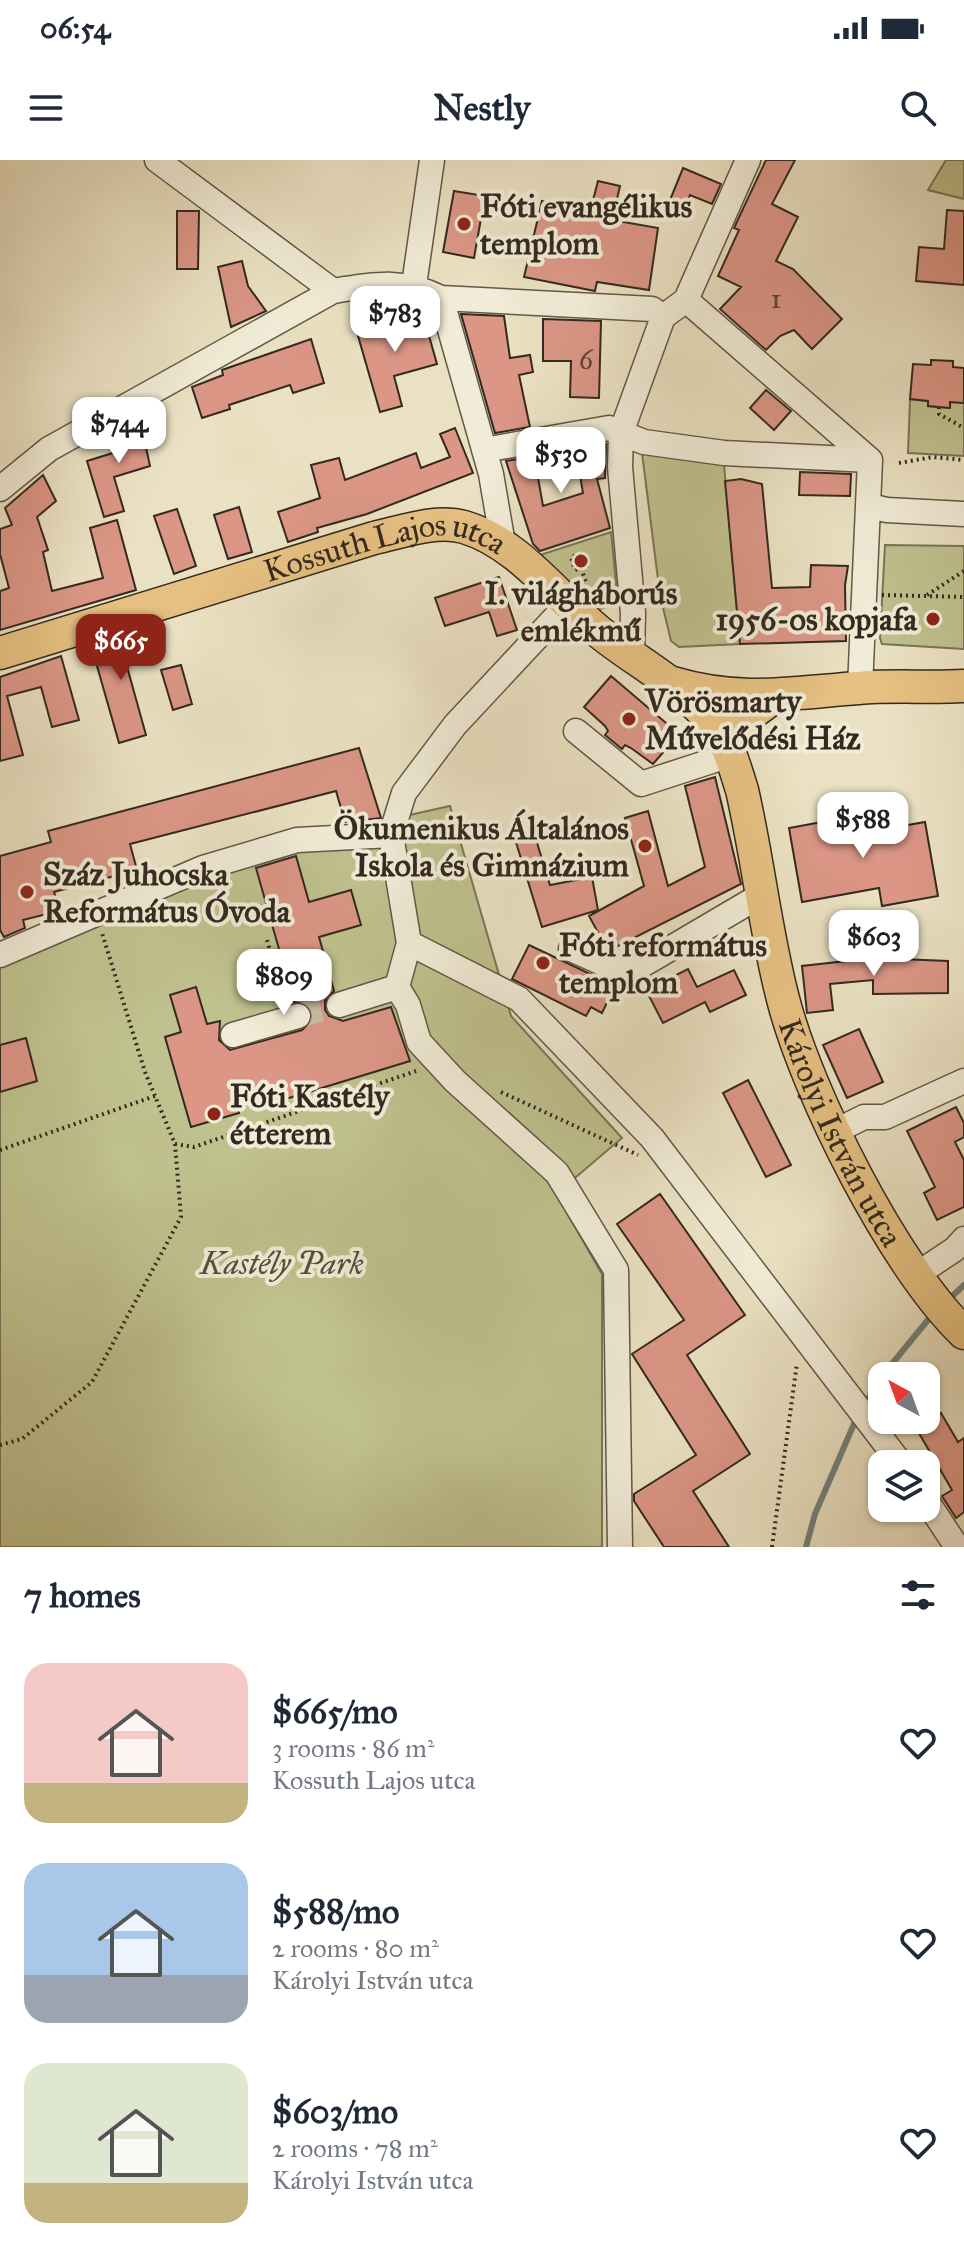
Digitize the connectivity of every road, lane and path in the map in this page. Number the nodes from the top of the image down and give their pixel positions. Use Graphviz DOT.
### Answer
graph roads {
  1 [pos="157,160"];
  2 [pos="432,160"];
  3 [pos="748,160"];
  4 [pos="414,285"];
  5 [pos="333,291"];
  6 [pos="441,298"];
  7 [pos="686,300"];
  8 [pos="663,317"];
  9 [pos="939,407"];
  10 [pos="964,428"];
  11 [pos="621,433"];
  12 [pos="484,450"];
  13 [pos="870,460"];
  14 [pos="964,460"];
  15 [pos="899,463"];
  16 [pos="0,489"];
  17 [pos="869,506"];
  18 [pos="964,514"];
  19 [pos="503,544"];
  20 [pos="571,557"];
  21 [pos="964,571"];
  22 [pos="863,594"];
  23 [pos="925,596"];
  24 [pos="964,597"];
  25 [pos="567,605"];
  26 [pos="0,653"];
  27 [pos="632,655"];
  28 [pos="670,682"];
  29 [pos="964,686"];
  30 [pos="860,688"];
  31 [pos="760,703"];
  32 [pos="715,725"];
  33 [pos="576,731"];
  34 [pos="732,758"];
  35 [pos="391,835"];
  36 [pos="763,894"];
  37 [pos="97,915"];
  38 [pos="267,940"];
  39 [pos="409,943"];
  40 [pos="571,949"];
  41 [pos="0,955"];
  42 [pos="397,987"];
  43 [pos="339,1005"];
  44 [pos="294,1017"];
  45 [pos="233,1035"];
  46 [pos="438,1063"];
  47 [pos="964,1081"];
  48 [pos="495,1089"];
  49 [pos="155,1096"];
  50 [pos="836,1131"];
  51 [pos="175,1144"];
  52 [pos="0,1150"];
  53 [pos="680,1175"];
  54 [pos="961,1249"];
  55 [pos="940,1306"];
  56 [pos="801,1331"];
  57 [pos="0,1445"];
  58 [pos="890,1450"];
  59 [pos="940,1521"];
  60 [pos="620,1547"];
  61 [pos="772,1547"];
  62 [pos="957,1547"];
  1 -- 5 [label="street"];
  2 -- 4 [label="street"];
  3 -- 7 [label="street"];
  4 -- 5 [label="street"];
  4 -- 6 [label="street"];
  5 -- 16 [label="street"];
  6 -- 8 [label="street"];
  6 -- 12 [label="street"];
  7 -- 8 [label="street"];
  7 -- 13 [label="street"];
  8 -- 11 [label="street"];
  9 -- 10 [label="path"];
  11 -- 12 [label="street"];
  11 -- 13 [label="street"];
  11 -- 27 [label="street"];
  12 -- 19 [label="street"];
  13 -- 17 [label="street"];
  14 -- 15 [label="path"];
  17 -- 18 [label="street"];
  17 -- 22 [label="street"];
  19 -- 25 [label="main road, Kossuth Lajos utca"];
  19 -- 26 [label="main road, Kossuth Lajos utca"];
  20 -- 20 [label="path"];
  21 -- 23 [label="path"];
  22 -- 23 [label="path"];
  22 -- 30 [label="street"];
  23 -- 24 [label="path"];
  25 -- 27 [label="main road, Kossuth Lajos utca"];
  25 -- 35 [label="street"];
  27 -- 28 [label="main road, Kossuth Lajos utca"];
  28 -- 31 [label="main road"];
  28 -- 32 [label="main road, Kossuth Lajos utca"];
  29 -- 30 [label="main road"];
  30 -- 31 [label="main road"];
  31 -- 32 [label="main road"];
  31 -- 34 [label="main road"];
  32 -- 34 [label="main road, Károlyi István utca"];
  33 -- 34 [label="street"];
  34 -- 36 [label="main road, Károlyi István utca"];
  35 -- 37 [label="street"];
  35 -- 39 [label="street"];
  36 -- 40 [label="street"];
  36 -- 50 [label="main road, Károlyi István utca"];
  37 -- 41 [label="street"];
  37 -- 49 [label="path"];
  38 -- 44 [label="path"];
  39 -- 42 [label="street"];
  39 -- 53 [label="street"];
  42 -- 43 [label="street"];
  42 -- 46 [label="street"];
  44 -- 45 [label="street"];
  46 -- 51 [label="path"];
  46 -- 60 [label="street"];
  47 -- 50 [label="street"];
  48 -- 53 [label="path"];
  49 -- 51 [label="path"];
  49 -- 52 [label="path"];
  50 -- 55 [label="main road, Károlyi István utca"];
  51 -- 57 [label="path"];
  53 -- 56 [label="street"];
  54 -- 55 [label="street"];
  56 -- 58 [label="street"];
  56 -- 61 [label="path"];
  59 -- 62 [label="street"];
}
